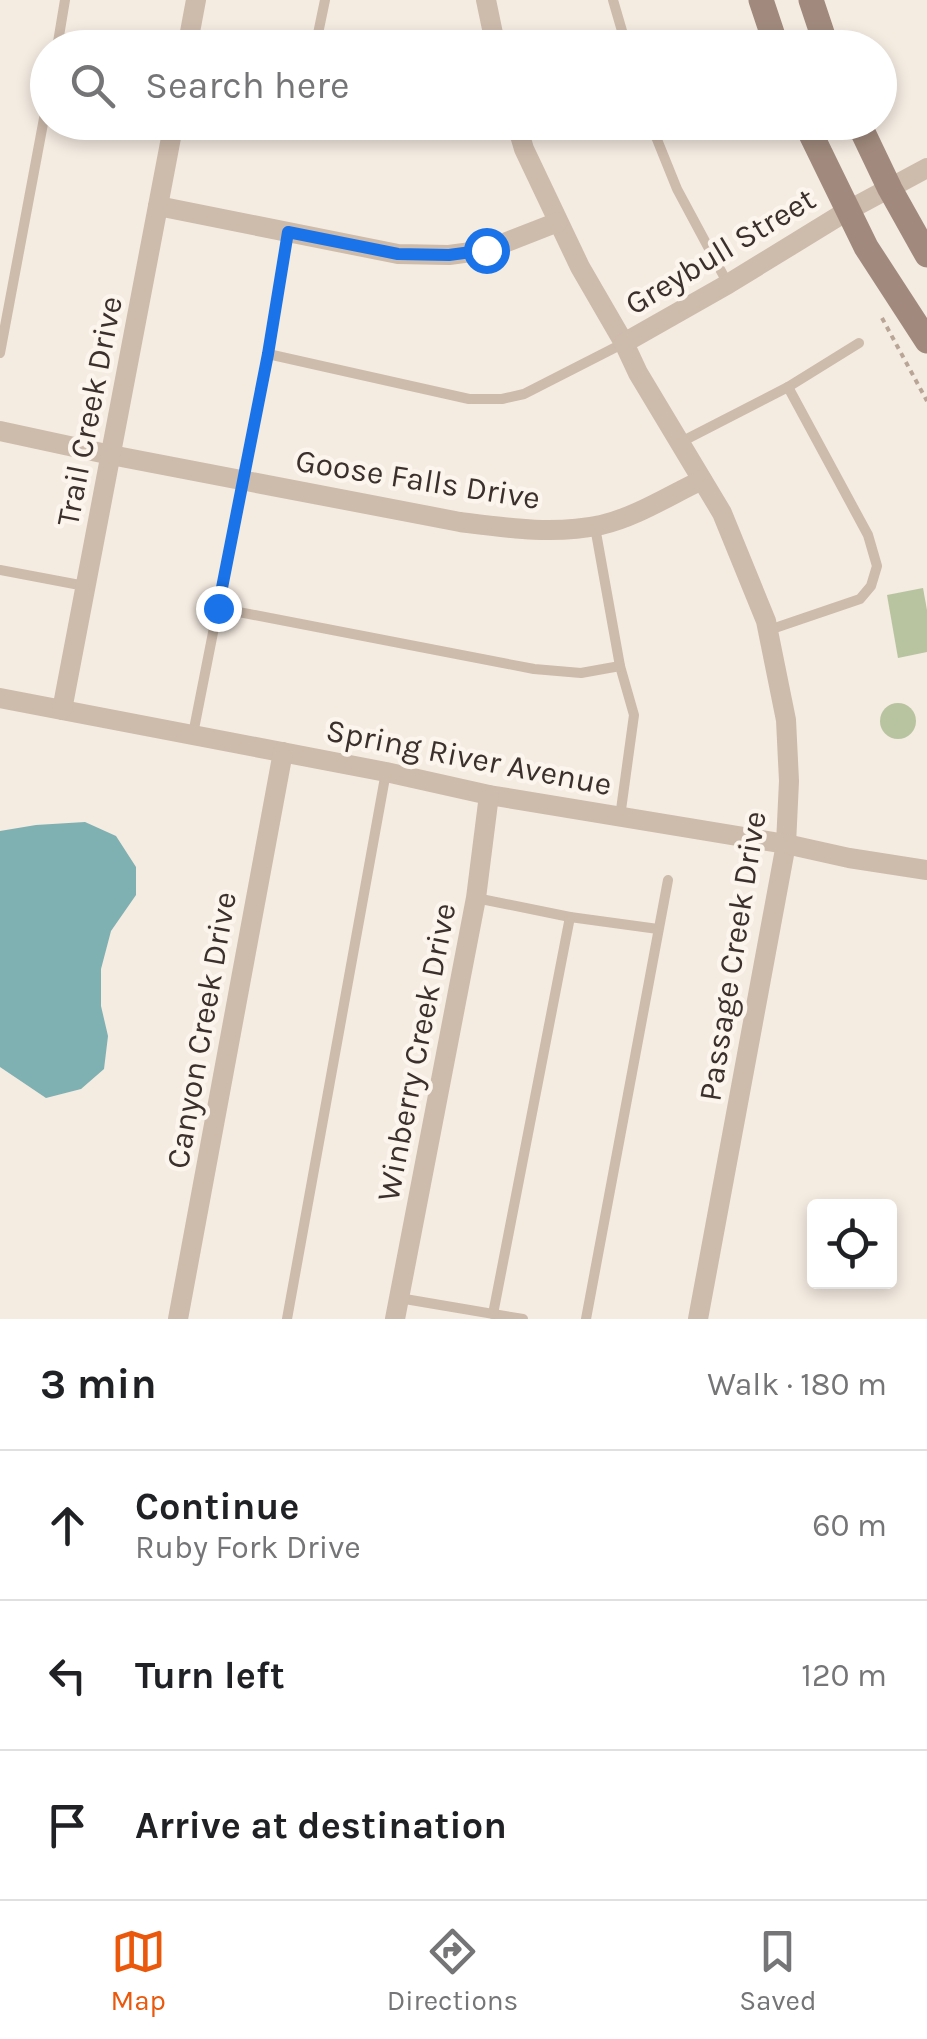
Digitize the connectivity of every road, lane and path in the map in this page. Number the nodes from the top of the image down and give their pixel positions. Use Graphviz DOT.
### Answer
graph roads {
  1 [pos="66,0"];
  2 [pos="196,0"];
  3 [pos="326,0"];
  4 [pos="486,0"];
  5 [pos="613,0"];
  6 [pos="761,0"];
  7 [pos="812,0"];
  8 [pos="60,30"];
  9 [pos="190,30"];
  10 [pos="319,30"];
  11 [pos="492,30"];
  12 [pos="622,30"];
  13 [pos="771,30"];
  14 [pos="821,30"];
  15 [pos="40,140"];
  16 [pos="171,140"];
  17 [pos="522,140"];
  18 [pos="657,140"];
  19 [pos="813,140"];
  20 [pos="867,140"];
  21 [pos="927,168"];
  22 [pos="890,189"];
  23 [pos="158,206"];
  24 [pos="847,211"];
  25 [pos="558,222"];
  26 [pos="288,232"];
  27 [pos="927,255"];
  28 [pos="728,284"];
  29 [pos="927,341"];
  30 [pos="859,343"];
  31 [pos="624,344"];
  32 [pos="0,353"];
  33 [pos="268,354"];
  34 [pos="788,387"];
  35 [pos="0,431"];
  36 [pos="681,442"];
  37 [pos="111,455"];
  38 [pos="243,480"];
  39 [pos="702,480"];
  40 [pos="595,526"];
  41 [pos="0,570"];
  42 [pos="86,586"];
  43 [pos="218,608"];
  44 [pos="768,630"];
  45 [pos="620,666"];
  46 [pos="0,698"];
  47 [pos="62,710"];
  48 [pos="192,734"];
  49 [pos="283,752"];
  50 [pos="386,772"];
  51 [pos="489,795"];
  52 [pos="620,817"];
  53 [pos="786,844"];
  54 [pos="927,870"];
  55 [pos="668,880"];
  56 [pos="476,898"];
  57 [pos="570,917"];
  58 [pos="658,930"];
  59 [pos="397,1309"];
  60 [pos="493,1314"];
  61 [pos="178,1319"];
  62 [pos="287,1319"];
  63 [pos="523,1319"];
  64 [pos="586,1319"];
  65 [pos="698,1319"];
  1 -- 8 [label="lane"];
  2 -- 9 [label="street"];
  3 -- 10 [label="lane"];
  4 -- 11 [label="street"];
  5 -- 12 [label="lane"];
  6 -- 13 [label="main road"];
  7 -- 14 [label="main road"];
  15 -- 32 [label="lane"];
  16 -- 23 [label="street, Trail Creek Drive"];
  17 -- 25 [label="street, Passage Creek Drive"];
  18 -- 28 [label="lane"];
  19 -- 24 [label="main road"];
  20 -- 22 [label="main road"];
  21 -- 22 [label="street, Greybull Street"];
  22 -- 24 [label="street, Greybull Street"];
  22 -- 27 [label="main road"];
  23 -- 26 [label="street"];
  23 -- 37 [label="street, Trail Creek Drive"];
  24 -- 28 [label="street, Greybull Street"];
  24 -- 29 [label="main road"];
  25 -- 26 [label="street"];
  25 -- 31 [label="street, Passage Creek Drive"];
  26 -- 33 [label="lane"];
  28 -- 31 [label="street, Greybull Street"];
  30 -- 34 [label="lane"];
  31 -- 33 [label="lane"];
  31 -- 36 [label="street, Passage Creek Drive"];
  33 -- 38 [label="lane"];
  34 -- 36 [label="lane"];
  34 -- 44 [label="lane"];
  35 -- 37 [label="street, Goose Falls Drive"];
  36 -- 39 [label="street, Passage Creek Drive"];
  37 -- 38 [label="street, Goose Falls Drive"];
  37 -- 42 [label="street, Trail Creek Drive"];
  38 -- 40 [label="street, Goose Falls Drive"];
  38 -- 43 [label="lane"];
  39 -- 40 [label="street, Goose Falls Drive"];
  39 -- 44 [label="street, Passage Creek Drive"];
  40 -- 45 [label="lane"];
  41 -- 42 [label="lane"];
  42 -- 47 [label="street, Trail Creek Drive"];
  43 -- 45 [label="lane"];
  43 -- 48 [label="lane"];
  44 -- 53 [label="street, Passage Creek Drive"];
  45 -- 52 [label="lane"];
  46 -- 47 [label="street, Spring River Avenue"];
  47 -- 48 [label="street, Spring River Avenue"];
  48 -- 49 [label="street, Spring River Avenue"];
  49 -- 50 [label="street, Spring River Avenue"];
  49 -- 61 [label="street, Canyon Creek Drive"];
  50 -- 51 [label="street, Spring River Avenue"];
  50 -- 62 [label="lane"];
  51 -- 52 [label="street, Spring River Avenue"];
  51 -- 56 [label="street, Winberry Creek Drive"];
  52 -- 53 [label="street, Spring River Avenue"];
  53 -- 54 [label="street, Spring River Avenue"];
  53 -- 65 [label="street, Passage Creek Drive"];
  55 -- 58 [label="lane"];
  56 -- 57 [label="lane"];
  56 -- 59 [label="street, Winberry Creek Drive"];
  57 -- 58 [label="lane"];
  57 -- 60 [label="lane"];
  58 -- 64 [label="lane"];
  59 -- 60 [label="lane"];
  60 -- 63 [label="lane"];
}
